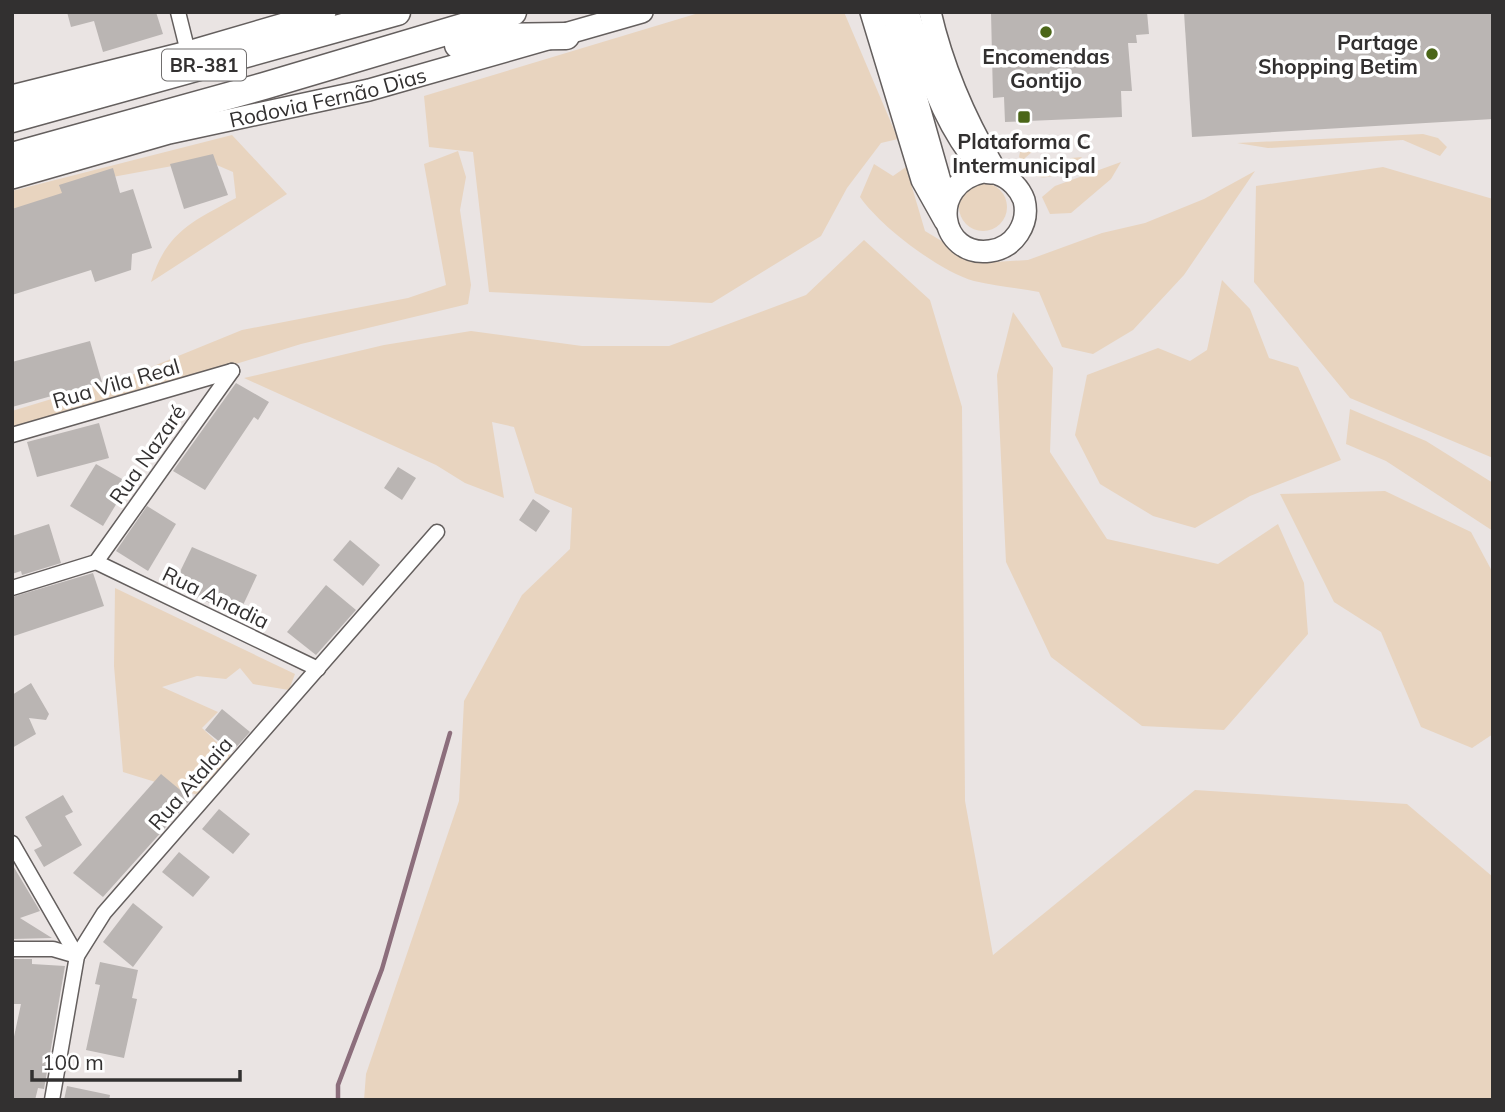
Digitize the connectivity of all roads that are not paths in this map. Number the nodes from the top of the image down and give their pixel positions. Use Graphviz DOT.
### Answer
graph roads {
  1 [pos="178,12"];
  2 [pos="326,12"];
  3 [pos="397,12"];
  4 [pos="513,12"];
  5 [pos="642,12"];
  6 [pos="871,12"];
  7 [pos="892,12"];
  8 [pos="908,12"];
  9 [pos="930,12"];
  10 [pos="566,36"];
  11 [pos="188,52"];
  12 [pos="258,88"];
  13 [pos="12,96"];
  14 [pos="12,119"];
  15 [pos="12,156"];
  16 [pos="990,173"];
  17 [pos="12,178"];
  18 [pos="946,202"];
  19 [pos="947,225"];
  20 [pos="232,372"];
  21 [pos="12,435"];
  22 [pos="437,533"];
  23 [pos="96,562"];
  24 [pos="12,589"];
  25 [pos="318,670"];
  26 [pos="12,843"];
  27 [pos="12,949"];
  28 [pos="77,956"];
  29 [pos="52,1100"];
  1 -- 11 [label="street"];
  2 -- 11 [label="main road, BR-381"];
  3 -- 14 [label="highway, BR-381"];
  4 -- 12 [label="highway, Rodovia Fernão Dias / BR-381"];
  5 -- 10 [label="main road, Rodovia Fernão Dias"];
  6 -- 19 [label="main road"];
  7 -- 18 [label="main road"];
  8 -- 16 [label="main road"];
  9 -- 16 [label="main road"];
  10 -- 12 [label="highway"];
  10 -- 17 [label="main road, Rodovia Fernão Dias"];
  11 -- 13 [label="main road, BR-381"];
  12 -- 15 [label="highway, Rodovia Fernão Dias / BR-381"];
  16 -- 18 [label="main road"];
  16 -- 19 [label="main road"];
  18 -- 19 [label="main road"];
  20 -- 21 [label="street, Rua Vila Real"];
  20 -- 23 [label="street, Rua Nazaré"];
  22 -- 25 [label="street, Rua Atalaia"];
  23 -- 24 [label="street"];
  23 -- 25 [label="street, Rua Anadia"];
  25 -- 28 [label="street, Rua Atalaia"];
  26 -- 28 [label="street"];
  27 -- 28 [label="street"];
  28 -- 29 [label="street, Rua Atalaia"];
}
